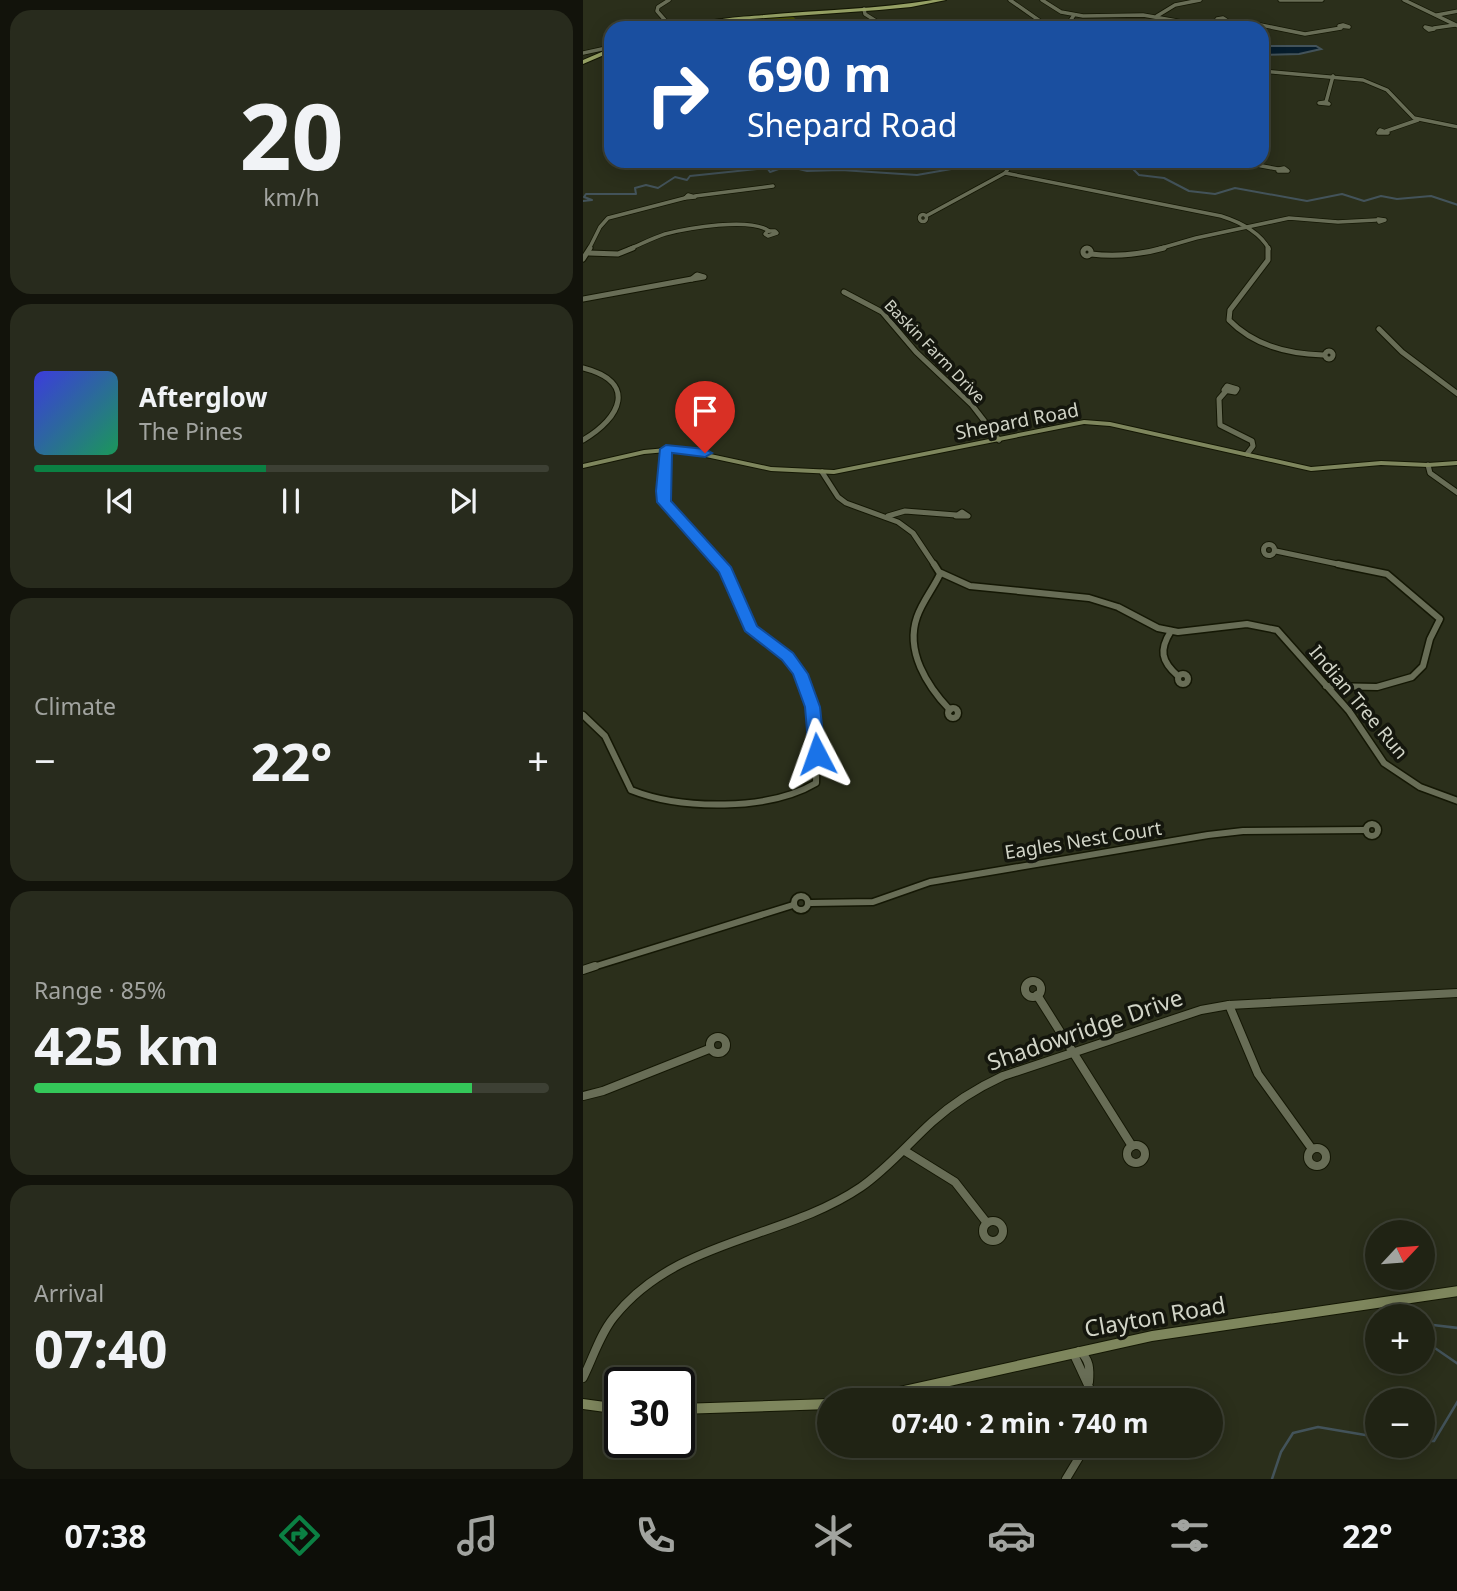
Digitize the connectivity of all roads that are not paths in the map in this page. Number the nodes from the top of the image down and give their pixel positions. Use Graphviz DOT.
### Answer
graph roads {
  1 [pos="669,0"];
  2 [pos="943,0"];
  3 [pos="1010,0"];
  4 [pos="1042,0"];
  5 [pos="1200,0"];
  6 [pos="1280,0"];
  7 [pos="1322,0"];
  8 [pos="1404,0"];
  9 [pos="866,9"];
  10 [pos="1457,11"];
  11 [pos="1074,15"];
  12 [pos="1437,15"];
  13 [pos="1157,16"];
  14 [pos="666,21"];
  15 [pos="727,21"];
  16 [pos="877,21"];
  17 [pos="1040,21"];
  18 [pos="1071,21"];
  19 [pos="1175,21"];
  20 [pos="1456,25"];
  21 [pos="1269,26"];
  22 [pos="1341,28"];
  23 [pos="1434,28"];
  24 [pos="604,49"];
  25 [pos="604,52"];
  26 [pos="583,53"];
  27 [pos="583,62"];
  28 [pos="1269,71"];
  29 [pos="1333,76"];
  30 [pos="1326,102"];
  31 [pos="1418,120"];
  32 [pos="1457,127"];
  33 [pos="1386,131"];
  34 [pos="1269,167"];
  35 [pos="1008,168"];
  36 [pos="1278,169"];
  37 [pos="1005,173"];
  38 [pos="773,186"];
  39 [pos="926,216"];
  40 [pos="1376,220"];
  41 [pos="1246,227"];
  42 [pos="769,231"];
  43 [pos="589,253"];
  44 [pos="1091,254"];
  45 [pos="583,259"];
  46 [pos="692,279"];
  47 [pos="844,292"];
  48 [pos="583,299"];
  49 [pos="1379,329"];
  50 [pos="1323,355"];
  51 [pos="583,368"];
  52 [pos="1226,391"];
  53 [pos="1457,394"];
  54 [pos="583,440"];
  55 [pos="999,440"];
  56 [pos="666,449"];
  57 [pos="1247,454"];
  58 [pos="1457,463"];
  59 [pos="1428,465"];
  60 [pos="583,466"];
  61 [pos="822,472"];
  62 [pos="834,472"];
  63 [pos="828,482"];
  64 [pos="1457,493"];
  65 [pos="956,515"];
  66 [pos="888,516"];
  67 [pos="1276,551"];
  68 [pos="941,574"];
  69 [pos="1172,631"];
  70 [pos="1178,676"];
  71 [pos="1326,686"];
  72 [pos="950,710"];
  73 [pos="583,715"];
  74 [pos="1457,801"];
  75 [pos="1364,830"];
  76 [pos="583,970"];
  77 [pos="1457,993"];
  78 [pos="1037,995"];
  79 [pos="1229,1005"];
  80 [pos="708,1049"];
  81 [pos="1072,1052"];
  82 [pos="583,1096"];
  83 [pos="1132,1146"];
  84 [pos="1312,1149"];
  85 [pos="905,1151"];
  86 [pos="987,1223"];
  87 [pos="1457,1291"];
  88 [pos="1079,1351"];
  89 [pos="583,1378"];
  90 [pos="916,1388"];
  91 [pos="1091,1388"];
  92 [pos="583,1404"];
  93 [pos="817,1404"];
  94 [pos="604,1407"];
  95 [pos="695,1408"];
  96 [pos="1079,1458"];
  97 [pos="1066,1479"];
  1 -- 14 [label="street"];
  2 -- 9 [label="main road"];
  3 -- 17 [label="street"];
  4 -- 11 [label="street"];
  5 -- 13 [label="street"];
  6 -- 7 [label="street"];
  8 -- 12 [label="street"];
  9 -- 15 [label="main road"];
  9 -- 16 [label="street"];
  10 -- 12 [label="street"];
  11 -- 13 [label="street"];
  11 -- 18 [label="street"];
  12 -- 20 [label="street"];
  13 -- 19 [label="street"];
  20 -- 23 [label="street"];
  21 -- 22 [label="street"];
  24 -- 26 [label="street"];
  25 -- 27 [label="main road"];
  28 -- 29 [label="street"];
  29 -- 30 [label="street"];
  29 -- 31 [label="street"];
  31 -- 32 [label="street"];
  31 -- 33 [label="street"];
  34 -- 36 [label="street"];
  35 -- 37 [label="street"];
  37 -- 39 [label="street"];
  37 -- 41 [label="street"];
  38 -- 43 [label="street"];
  40 -- 41 [label="street"];
  41 -- 44 [label="street"];
  41 -- 50 [label="street"];
  42 -- 43 [label="street"];
  43 -- 45 [label="street"];
  46 -- 48 [label="street"];
  47 -- 55 [label="street, Baskin Farm Drive"];
  49 -- 53 [label="street"];
  51 -- 54 [label="street"];
  52 -- 57 [label="street"];
  55 -- 57 [label="street, Shepard Road"];
  55 -- 62 [label="street, Shepard Road"];
  56 -- 60 [label="street, Shepard Road"];
  56 -- 61 [label="street, Shepard Road"];
  56 -- 73 [label="street"];
  57 -- 59 [label="street, Shepard Road"];
  58 -- 59 [label="street, Shepard Road"];
  59 -- 64 [label="street"];
  61 -- 62 [label="street, Shepard Road"];
  61 -- 63 [label="street"];
  62 -- 63 [label="street"];
  63 -- 66 [label="street"];
  65 -- 66 [label="street"];
  66 -- 68 [label="street"];
  67 -- 71 [label="street"];
  68 -- 69 [label="street, Indian Tree Run"];
  68 -- 72 [label="street"];
  69 -- 70 [label="street"];
  69 -- 71 [label="street, Indian Tree Run"];
  71 -- 74 [label="street, Indian Tree Run"];
  75 -- 76 [label="street, Eagles Nest Court"];
  77 -- 79 [label="street, Shadowridge Drive"];
  78 -- 81 [label="street"];
  79 -- 81 [label="street, Shadowridge Drive"];
  79 -- 84 [label="street"];
  80 -- 82 [label="street"];
  81 -- 83 [label="street"];
  81 -- 85 [label="street, Shadowridge Drive"];
  85 -- 86 [label="street"];
  85 -- 89 [label="street, Shadowridge Drive"];
  87 -- 88 [label="street, Clayton Road"];
  88 -- 90 [label="street, Clayton Road"];
  88 -- 91 [label="street"];
  92 -- 94 [label="street"];
  93 -- 95 [label="street"];
  96 -- 97 [label="street"];
}
